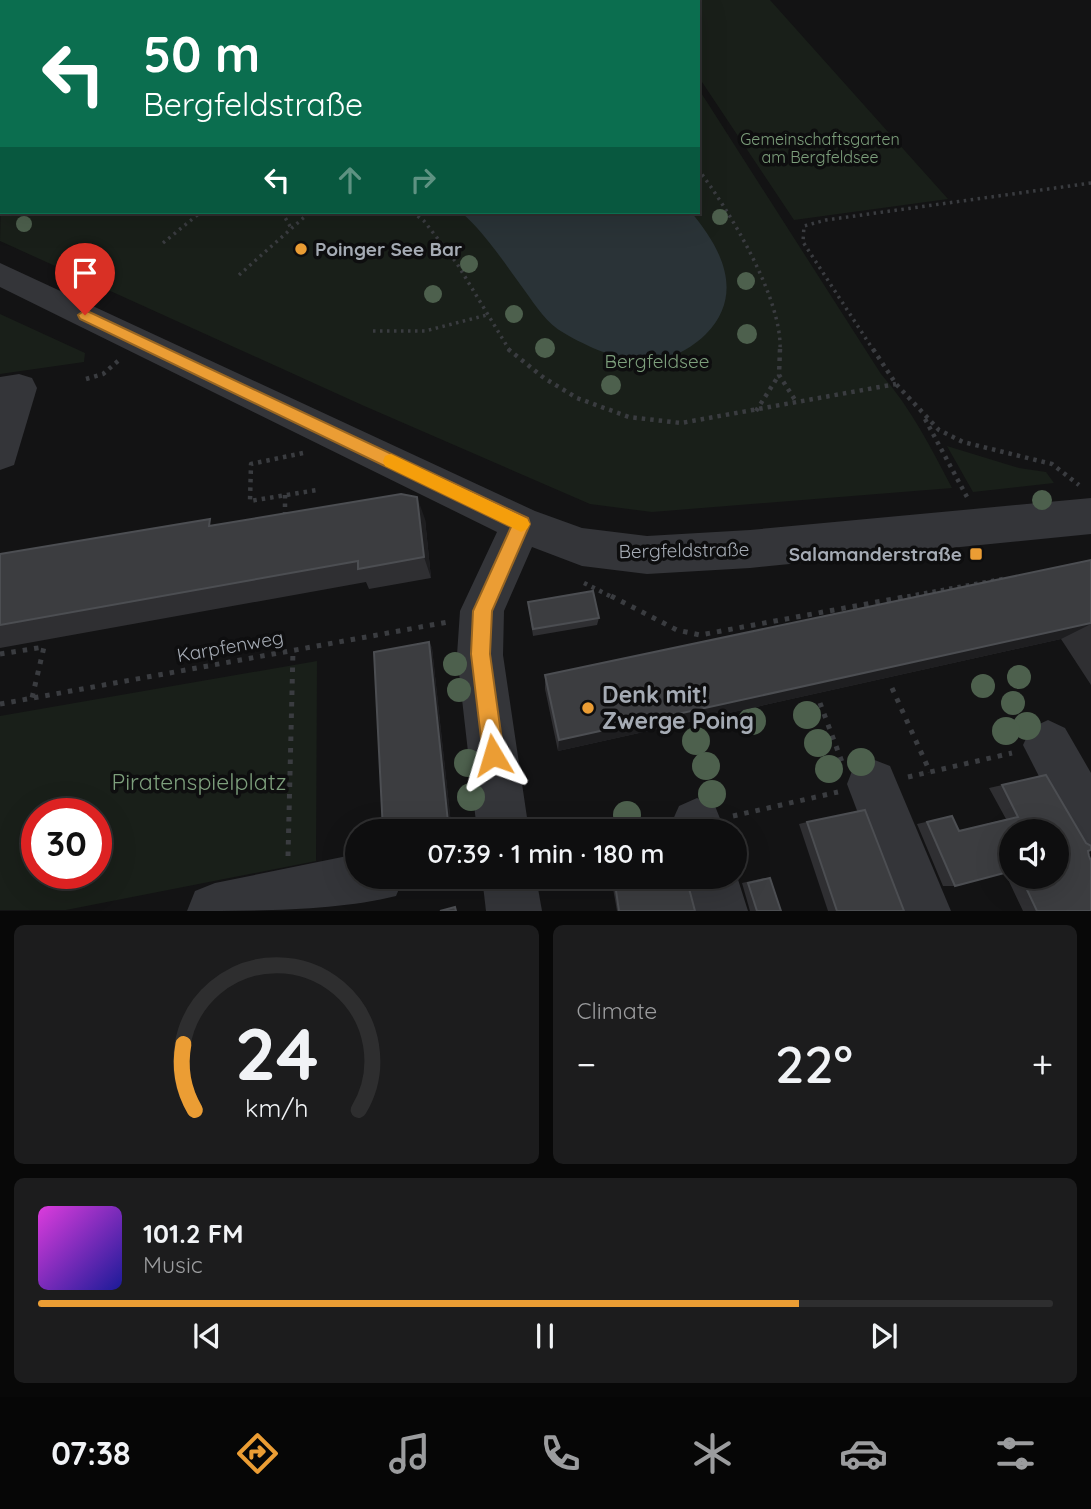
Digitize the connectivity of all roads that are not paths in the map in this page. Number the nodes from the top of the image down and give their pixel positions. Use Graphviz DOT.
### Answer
graph roads {
  1 [pos="0,274"];
  2 [pos="10,390"];
  3 [pos="0,454"];
  4 [pos="1080,498"];
  5 [pos="522,524"];
  6 [pos="1048,745"];
  7 [pos="858,774"];
  8 [pos="501,819"];
  9 [pos="1091,825"];
  10 [pos="345,882"];
  11 [pos="511,889"];
  12 [pos="714,889"];
  13 [pos="274,892"];
  14 [pos="215,911"];
  15 [pos="514,911"];
  16 [pos="720,911"];
  17 [pos="923,911"];
  1 -- 5 [label="street, Bergfeldstraße"];
  2 -- 3 [label="street"];
  4 -- 5 [label="street, Bergfeldstraße"];
  5 -- 8 [label="street"];
  6 -- 9 [label="street"];
  7 -- 17 [label="street"];
  10 -- 13 [label="street"];
  11 -- 15 [label="street"];
  12 -- 16 [label="street"];
  13 -- 14 [label="street"];
}
